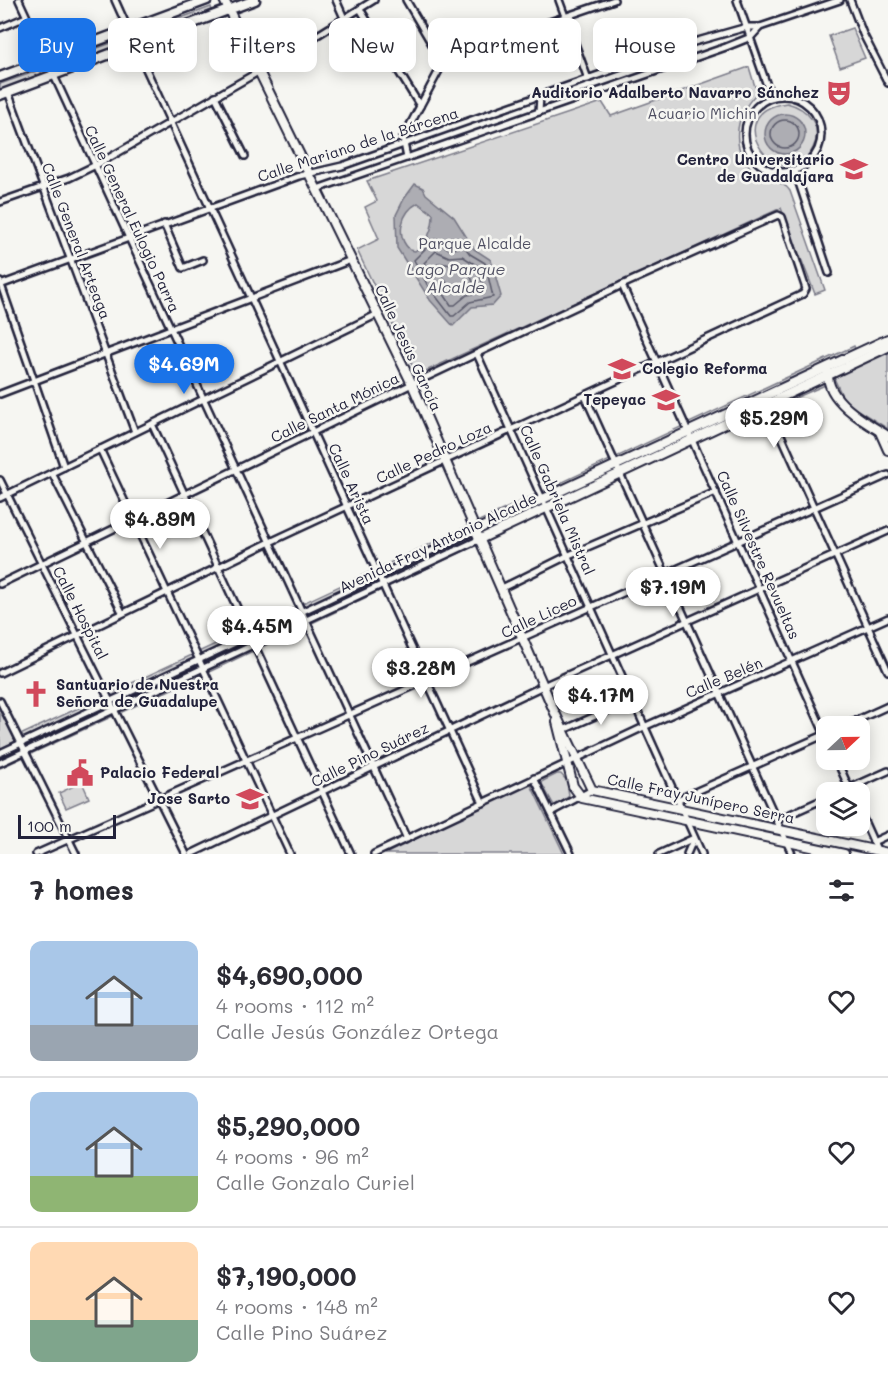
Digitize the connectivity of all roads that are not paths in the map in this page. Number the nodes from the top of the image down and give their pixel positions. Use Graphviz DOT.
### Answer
graph roads {
  1 [pos="19,0"];
  2 [pos="115,0"];
  3 [pos="207,0"];
  4 [pos="224,0"];
  5 [pos="255,0"];
  6 [pos="336,0"];
  7 [pos="374,0"];
  8 [pos="405,0"];
  9 [pos="560,0"];
  10 [pos="614,0"];
  11 [pos="737,0"];
  12 [pos="840,0"];
  13 [pos="850,0"];
  14 [pos="360,9"];
  15 [pos="229,10"];
  16 [pos="565,16"];
  17 [pos="26,17"];
  18 [pos="123,18"];
  19 [pos="158,18"];
  20 [pos="233,18"];
  21 [pos="344,18"];
  22 [pos="559,18"];
  23 [pos="197,22"];
  24 [pos="747,27"];
  25 [pos="760,27"];
  26 [pos="0,28"];
  27 [pos="751,38"];
  28 [pos="108,55"];
  29 [pos="18,69"];
  30 [pos="51,72"];
  31 [pos="147,72"];
  32 [pos="258,72"];
  33 [pos="1,74"];
  34 [pos="53,76"];
  35 [pos="588,79"];
  36 [pos="888,83"];
  37 [pos="570,86"];
  38 [pos="4,93"];
  39 [pos="215,96"];
  40 [pos="540,96"];
  41 [pos="771,97"];
  42 [pos="570,101"];
  43 [pos="420,106"];
  44 [pos="539,112"];
  45 [pos="169,122"];
  46 [pos="403,145"];
  47 [pos="245,156"];
  48 [pos="407,158"];
  49 [pos="94,166"];
  50 [pos="795,171"];
  51 [pos="310,175"];
  52 [pos="43,187"];
  53 [pos="317,189"];
  54 [pos="0,202"];
  55 [pos="211,207"];
  56 [pos="780,215"];
  57 [pos="164,224"];
  58 [pos="127,238"];
  59 [pos="70,259"];
  60 [pos="203,260"];
  61 [pos="351,260"];
  62 [pos="830,273"];
  63 [pos="0,284"];
  64 [pos="622,285"];
  65 [pos="252,298"];
  66 [pos="378,314"];
  67 [pos="170,331"];
  68 [pos="886,342"];
  69 [pos="106,354"];
  70 [pos="477,354"];
  71 [pos="281,361"];
  72 [pos="657,362"];
  73 [pos="827,376"];
  74 [pos="34,382"];
  75 [pos="412,384"];
  76 [pos="0,394"];
  77 [pos="585,396"];
  78 [pos="202,400"];
  79 [pos="767,404"];
  80 [pos="152,424"];
  81 [pos="512,429"];
  82 [pos="879,431"];
  83 [pos="135,432"];
  84 [pos="314,432"];
  85 [pos="690,435"];
  86 [pos="888,436"];
  87 [pos="100,449"];
  88 [pos="888,450"];
  89 [pos="445,461"];
  90 [pos="64,467"];
  91 [pos="618,469"];
  92 [pos="235,471"];
  93 [pos="52,473"];
  94 [pos="888,475"];
  95 [pos="0,480"];
  96 [pos="716,492"];
  97 [pos="8,495"];
  98 [pos="185,495"];
  99 [pos="0,498"];
  100 [pos="545,503"];
  101 [pos="348,506"];
  102 [pos="814,509"];
  103 [pos="133,520"];
  104 [pos="643,522"];
  105 [pos="474,531"];
  106 [pos="888,531"];
  107 [pos="478,540"];
  108 [pos="87,542"];
  109 [pos="268,543"];
  110 [pos="739,543"];
  111 [pos="569,555"];
  112 [pos="836,555"];
  113 [pos="42,563"];
  114 [pos="218,567"];
  115 [pos="666,573"];
  116 [pos="379,575"];
  117 [pos="0,584"];
  118 [pos="382,584"];
  119 [pos="500,589"];
  120 [pos="760,589"];
  121 [pos="167,591"];
  122 [pos="591,606"];
  123 [pos="123,612"];
  124 [pos="300,612"];
  125 [pos="888,618"];
  126 [pos="687,620"];
  127 [pos="305,622"];
  128 [pos="868,627"];
  129 [pos="77,634"];
  130 [pos="250,636"];
  131 [pos="522,638"];
  132 [pos="255,645"];
  133 [pos="614,655"];
  134 [pos="199,660"];
  135 [pos="792,661"];
  136 [pos="203,669"];
  137 [pos="888,671"];
  138 [pos="0,673"];
  139 [pos="426,681"];
  140 [pos="543,686"];
  141 [pos="719,692"];
  142 [pos="634,699"];
  143 [pos="0,701"];
  144 [pos="111,701"];
  145 [pos="888,706"];
  146 [pos="115,709"];
  147 [pos="349,715"];
  148 [pos="817,716"];
  149 [pos="866,716"];
  150 [pos="646,726"];
  151 [pos="448,730"];
  152 [pos="562,731"];
  153 [pos="298,738"];
  154 [pos="816,739"];
  155 [pos="20,744"];
  156 [pos="24,752"];
  157 [pos="0,753"];
  158 [pos="577,758"];
  159 [pos="247,762"];
  160 [pos="0,763"];
  161 [pos="567,763"];
  162 [pos="373,766"];
  163 [pos="753,766"];
  164 [pos="888,771"];
  165 [pos="534,778"];
  166 [pos="866,782"];
  167 [pos="592,790"];
  168 [pos="322,791"];
  169 [pos="580,796"];
  170 [pos="679,799"];
  171 [pos="160,800"];
  172 [pos="483,802"];
  173 [pos="816,802"];
  174 [pos="683,809"];
  175 [pos="551,812"];
  176 [pos="272,815"];
  177 [pos="687,820"];
  178 [pos="777,820"];
  179 [pos="782,830"];
  180 [pos="870,835"];
  181 [pos="888,835"];
  182 [pos="694,838"];
  183 [pos="407,839"];
  184 [pos="69,840"];
  185 [pos="787,842"];
  186 [pos="873,842"];
  187 [pos="877,852"];
  188 [pos="888,853"];
  189 [pos="36,854"];
  190 [pos="75,854"];
  191 [pos="186,854"];
  192 [pos="191,854"];
  193 [pos="290,854"];
  194 [pos="351,854"];
  195 [pos="374,854"];
  196 [pos="571,854"];
  197 [pos="659,854"];
  198 [pos="687,854"];
  199 [pos="702,854"];
  200 [pos="792,854"];
  201 [pos="844,854"];
  1 -- 17 [label="street, Calle General Eulogio Parra"];
  2 -- 18 [label="street"];
  3 -- 19 [label="main road"];
  4 -- 15 [label="street, Calle Jesús García"];
  5 -- 15 [label="main road"];
  6 -- 21 [label="street"];
  7 -- 14 [label="street"];
  8 -- 43 [label="street"];
  9 -- 16 [label="street"];
  10 -- 16 [label="street"];
  11 -- 24 [label="street"];
  12 -- 25 [label="street, Calle Mariano de la Bárcena"];
  13 -- 36 [label="street"];
  14 -- 21 [label="street"];
  14 -- 43 [label="street"];
  15 -- 20 [label="street, Calle Jesús García"];
  15 -- 23 [label="main road"];
  16 -- 22 [label="street"];
  16 -- 35 [label="street"];
  17 -- 26 [label="street"];
  24 -- 25 [label="street, Calle Mariano de la Bárcena"];
  24 -- 27 [label="street"];
  24 -- 35 [label="street, Calle Mariano de la Bárcena"];
  25 -- 27 [label="street"];
  27 -- 41 [label="street"];
  27 -- 42 [label="street, Calle Mariano de la Bárcena"];
  28 -- 34 [label="main road"];
  29 -- 33 [label="main road"];
  30 -- 34 [label="street, Calle General Eulogio Parra"];
  31 -- 45 [label="street, Calle Arista"];
  32 -- 39 [label="street"];
  32 -- 51 [label="street, Calle Jesús García"];
  34 -- 38 [label="main road"];
  34 -- 49 [label="street, Calle General Eulogio Parra"];
  35 -- 37 [label="street, Calle Mariano de la Bárcena"];
  37 -- 40 [label="street, Calle Mariano de la Bárcena"];
  37 -- 42 [label="street"];
  38 -- 52 [label="street, Calle General Arteaga"];
  39 -- 45 [label="street"];
  39 -- 47 [label="street"];
  40 -- 44 [label="street"];
  40 -- 46 [label="street, Calle Mariano de la Bárcena"];
  41 -- 50 [label="street"];
  41 -- 50 [label="street"];
  42 -- 44 [label="street, Calle Mariano de la Bárcena"];
  43 -- 46 [label="street"];
  44 -- 48 [label="street, Calle Mariano de la Bárcena"];
  45 -- 49 [label="street"];
  45 -- 55 [label="street, Calle Arista"];
  46 -- 48 [label="street"];
  46 -- 51 [label="street, Calle Mariano de la Bárcena"];
  48 -- 53 [label="street, Calle Mariano de la Bárcena"];
  49 -- 52 [label="street"];
  49 -- 58 [label="street, Calle General Eulogio Parra"];
  50 -- 62 [label="street"];
  51 -- 53 [label="street, Calle Jesús García"];
  51 -- 55 [label="street, Calle Mariano de la Bárcena"];
  52 -- 54 [label="street"];
  52 -- 59 [label="street, Calle General Arteaga"];
  53 -- 61 [label="street, Calle Jesús García"];
  55 -- 57 [label="street, Calle Mariano de la Bárcena"];
  55 -- 65 [label="street, Calle Arista"];
  56 -- 64 [label="street, Calle Santa Mónica"];
  56 -- 72 [label="street, Calle Pedro Loza"];
  57 -- 58 [label="street, Calle Mariano de la Bárcena"];
  57 -- 60 [label="street"];
  58 -- 59 [label="street, Calle Mariano de la Bárcena"];
  58 -- 67 [label="street, Calle General Eulogio Parra"];
  59 -- 63 [label="street, Calle Mariano de la Bárcena"];
  59 -- 69 [label="street, Calle General Arteaga"];
  61 -- 65 [label="street"];
  61 -- 66 [label="street, Calle Jesús García"];
  63 -- 74 [label="street"];
  64 -- 70 [label="street, Calle Santa Mónica"];
  64 -- 72 [label="street, Calle Silvestre Revueltas"];
  65 -- 67 [label="street"];
  65 -- 71 [label="street, Calle Arista"];
  66 -- 71 [label="street"];
  66 -- 75 [label="street, Calle Jesús García"];
  67 -- 69 [label="street"];
  67 -- 78 [label="street, Calle General Eulogio Parra"];
  68 -- 73 [label="street, Avenida Fray Antonio Alcalde"];
  68 -- 85 [label="street, Avenida Fray Antonio Alcalde"];
  69 -- 74 [label="street"];
  69 -- 83 [label="street, Calle General Arteaga"];
  70 -- 75 [label="street, Calle Santa Mónica"];
  70 -- 81 [label="street, Calle Gabriela Mistral"];
  71 -- 78 [label="street"];
  71 -- 84 [label="street, Calle Arista"];
  72 -- 77 [label="street, Calle Pedro Loza"];
  72 -- 85 [label="street, Calle Silvestre Revueltas"];
  73 -- 79 [label="street, Avenida Fray Antonio Alcalde"];
  73 -- 82 [label="street"];
  74 -- 76 [label="street"];
  74 -- 90 [label="street"];
  75 -- 84 [label="street, Calle Santa Mónica"];
  75 -- 89 [label="street, Calle Jesús García"];
  77 -- 81 [label="street, Calle Pedro Loza"];
  77 -- 91 [label="street"];
  78 -- 80 [label="street"];
  78 -- 92 [label="street, Calle General Eulogio Parra"];
  79 -- 85 [label="street, Avenida Fray Antonio Alcalde"];
  79 -- 102 [label="street"];
  80 -- 83 [label="street"];
  80 -- 98 [label="street"];
  81 -- 89 [label="street, Calle Pedro Loza"];
  81 -- 100 [label="street, Calle Gabriela Mistral"];
  82 -- 86 [label="street"];
  82 -- 88 [label="street"];
  83 -- 87 [label="street"];
  84 -- 92 [label="street, Calle Santa Mónica"];
  84 -- 101 [label="street, Calle Arista"];
  85 -- 91 [label="street, Avenida Fray Antonio Alcalde"];
  85 -- 96 [label="street, Calle Silvestre Revueltas"];
  87 -- 90 [label="street"];
  87 -- 103 [label="street"];
  89 -- 101 [label="street, Calle Pedro Loza"];
  89 -- 105 [label="street, Calle Jesús García"];
  90 -- 93 [label="street"];
  91 -- 100 [label="street, Avenida Fray Antonio Alcalde"];
  91 -- 104 [label="street"];
  92 -- 98 [label="street, Calle Santa Mónica"];
  92 -- 109 [label="street, Calle General Eulogio Parra"];
  93 -- 97 [label="street"];
  93 -- 108 [label="street"];
  94 -- 102 [label="street, Calle Liceo"];
  95 -- 97 [label="street, Calle Hospital"];
  96 -- 104 [label="street"];
  96 -- 110 [label="street, Calle Silvestre Revueltas"];
  97 -- 99 [label="street"];
  97 -- 113 [label="street, Calle Hospital"];
  98 -- 103 [label="street, Calle Santa Mónica"];
  98 -- 114 [label="street"];
  100 -- 105 [label="street, Avenida Fray Antonio Alcalde"];
  100 -- 107 [label="street, Avenida Fray Antonio Alcalde"];
  100 -- 111 [label="street, Calle Gabriela Mistral"];
  101 -- 109 [label="street, Calle Pedro Loza"];
  101 -- 116 [label="street, Calle Arista"];
  102 -- 110 [label="street, Calle Liceo"];
  102 -- 112 [label="street"];
  103 -- 108 [label="street, Calle Santa Mónica"];
  103 -- 121 [label="street"];
  104 -- 111 [label="street"];
  104 -- 115 [label="street"];
  105 -- 107 [label="street, Calle Jesús García"];
  105 -- 116 [label="street, Avenida Fray Antonio Alcalde"];
  106 -- 112 [label="street, Calle Pino Suárez"];
  107 -- 118 [label="street, Avenida Fray Antonio Alcalde"];
  107 -- 119 [label="street, Calle Jesús García"];
  108 -- 113 [label="street, Calle Santa Mónica"];
  108 -- 123 [label="street"];
  109 -- 114 [label="street, Calle Pedro Loza"];
  109 -- 124 [label="street, Calle General Eulogio Parra"];
  110 -- 115 [label="street, Calle Liceo"];
  110 -- 120 [label="street, Calle Silvestre Revueltas"];
  111 -- 119 [label="street"];
  111 -- 122 [label="street, Calle Gabriela Mistral"];
  112 -- 120 [label="street, Calle Pino Suárez"];
  112 -- 128 [label="street"];
  113 -- 117 [label="street, Calle Santa Mónica"];
  113 -- 129 [label="street, Calle Hospital"];
  114 -- 121 [label="street, Calle Pedro Loza"];
  114 -- 130 [label="street"];
  115 -- 122 [label="street, Calle Liceo"];
  115 -- 126 [label="street"];
  116 -- 118 [label="street, Calle Arista"];
  116 -- 124 [label="street, Avenida Fray Antonio Alcalde"];
  118 -- 127 [label="street, Avenida Fray Antonio Alcalde"];
  118 -- 139 [label="street, Calle Arista"];
  119 -- 131 [label="street, Calle Jesús García"];
  120 -- 126 [label="street, Calle Pino Suárez"];
  120 -- 135 [label="street, Calle Silvestre Revueltas"];
  121 -- 123 [label="street, Calle Pedro Loza"];
  121 -- 134 [label="street"];
  122 -- 131 [label="street, Calle Liceo"];
  122 -- 133 [label="street, Calle Gabriela Mistral"];
  123 -- 129 [label="street, Calle Pedro Loza"];
  124 -- 127 [label="street, Calle General Eulogio Parra"];
  124 -- 130 [label="street, Avenida Fray Antonio Alcalde"];
  125 -- 128 [label="street, Calle Belén"];
  126 -- 133 [label="street, Calle Pino Suárez"];
  126 -- 141 [label="street"];
  127 -- 132 [label="street, Avenida Fray Antonio Alcalde"];
  127 -- 147 [label="street, Calle General Eulogio Parra"];
  128 -- 135 [label="street, Calle Belén"];
  128 -- 137 [label="street"];
  129 -- 138 [label="street, Calle Pedro Loza"];
  129 -- 144 [label="street, Calle Hospital"];
  130 -- 132 [label="street"];
  130 -- 134 [label="street, Avenida Fray Antonio Alcalde"];
  131 -- 139 [label="street, Calle Liceo"];
  131 -- 140 [label="street, Calle Jesús García"];
  132 -- 136 [label="street, Avenida Fray Antonio Alcalde"];
  132 -- 153 [label="street"];
  133 -- 140 [label="street, Calle Pino Suárez"];
  133 -- 142 [label="street, Calle Gabriela Mistral"];
  134 -- 136 [label="street"];
  134 -- 144 [label="street, Avenida Fray Antonio Alcalde"];
  135 -- 141 [label="street, Calle Belén"];
  135 -- 148 [label="street, Calle Silvestre Revueltas"];
  136 -- 146 [label="street, Avenida Fray Antonio Alcalde"];
  136 -- 159 [label="street"];
  139 -- 147 [label="street, Calle Liceo"];
  139 -- 151 [label="street, Calle Arista"];
  140 -- 151 [label="street, Calle Pino Suárez"];
  140 -- 152 [label="street, Calle Jesús García"];
  141 -- 150 [label="street, Calle Belén"];
  141 -- 163 [label="street"];
  142 -- 150 [label="street, Calle Gabriela Mistral"];
  142 -- 152 [label="street"];
  143 -- 155 [label="street"];
  144 -- 146 [label="street, Calle Hospital"];
  144 -- 155 [label="street, Avenida Fray Antonio Alcalde"];
  145 -- 149 [label="street"];
  146 -- 156 [label="street, Avenida Fray Antonio Alcalde"];
  146 -- 171 [label="street, Calle Hospital"];
  147 -- 153 [label="street, Calle Liceo"];
  147 -- 162 [label="street, Calle General Eulogio Parra"];
  150 -- 158 [label="street, Calle Belén"];
  150 -- 170 [label="street, Calle Gabriela Mistral"];
  151 -- 162 [label="street, Calle Pino Suárez"];
  151 -- 172 [label="street, Calle Arista"];
  152 -- 158 [label="street, Calle Jesús García"];
  152 -- 161 [label="street, Calle Jesús García"];
  153 -- 159 [label="street, Calle Liceo"];
  153 -- 168 [label="street"];
  154 -- 163 [label="street"];
  155 -- 156 [label="street"];
  155 -- 157 [label="street, Avenida Fray Antonio Alcalde"];
  156 -- 160 [label="street, Avenida Fray Antonio Alcalde"];
  156 -- 184 [label="street"];
  158 -- 161 [label="street, Calle Belén"];
  158 -- 167 [label="street, Calle Jesús García"];
  159 -- 171 [label="street, Calle Liceo"];
  159 -- 176 [label="street"];
  161 -- 165 [label="street, Calle Belén"];
  161 -- 169 [label="street, Calle Jesús García"];
  162 -- 168 [label="street, Calle Pino Suárez"];
  162 -- 183 [label="street, Calle General Eulogio Parra"];
  163 -- 170 [label="street"];
  163 -- 178 [label="street"];
  164 -- 166 [label="street"];
  165 -- 172 [label="street, Calle Belén"];
  165 -- 175 [label="street"];
  167 -- 169 [label="street, Calle Fray Junípero Serra"];
  167 -- 174 [label="street, Calle Fray Junípero Serra"];
  168 -- 176 [label="street, Calle Pino Suárez"];
  168 -- 194 [label="street"];
  169 -- 175 [label="street, Calle Fray Junípero Serra"];
  169 -- 177 [label="street, Calle Fray Junípero Serra"];
  170 -- 174 [label="street, Calle Gabriela Mistral"];
  171 -- 184 [label="street, Calle Liceo"];
  171 -- 191 [label="street, Calle Hospital"];
  172 -- 183 [label="street, Calle Belén"];
  173 -- 178 [label="street"];
  174 -- 177 [label="street, Calle Gabriela Mistral"];
  174 -- 179 [label="street, Calle Fray Junípero Serra"];
  175 -- 196 [label="street"];
  176 -- 192 [label="street, Calle Pino Suárez"];
  176 -- 193 [label="street"];
  177 -- 182 [label="street, Calle Gabriela Mistral"];
  177 -- 185 [label="street, Calle Fray Junípero Serra"];
  178 -- 179 [label="street"];
  179 -- 185 [label="street"];
  179 -- 187 [label="street, Calle Fray Junípero Serra"];
  180 -- 186 [label="street"];
  181 -- 186 [label="street"];
  182 -- 197 [label="street"];
  182 -- 198 [label="street"];
  182 -- 199 [label="street, Calle Gabriela Mistral"];
  183 -- 195 [label="street, Calle Belén"];
  184 -- 189 [label="street, Calle Liceo"];
  184 -- 190 [label="street"];
  185 -- 200 [label="street"];
  185 -- 201 [label="street, Calle Fray Junípero Serra"];
  186 -- 187 [label="street"];
  187 -- 188 [label="street, Calle Fray Junípero Serra"];
}
